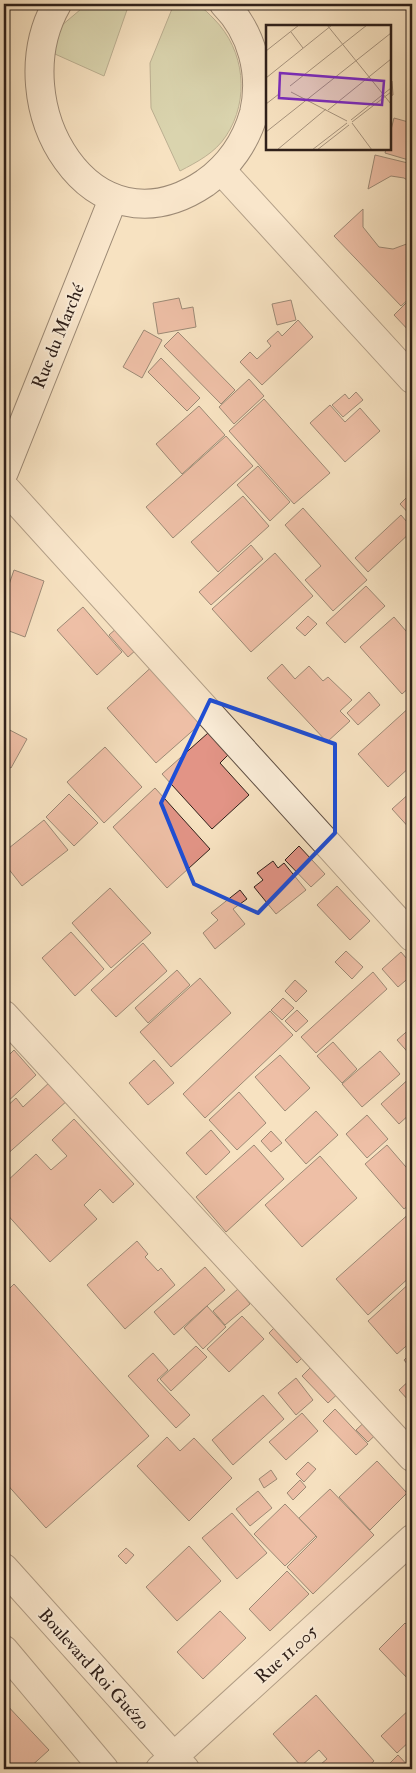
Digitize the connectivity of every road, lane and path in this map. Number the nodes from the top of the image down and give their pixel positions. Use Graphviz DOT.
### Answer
graph roads {
  1 [pos="57,4"];
  2 [pos="224,4"];
  3 [pos="221,170"];
  4 [pos="113,199"];
  5 [pos="412,379"];
  6 [pos="4,472"];
  7 [pos="4,487"];
  8 [pos="412,937"];
  9 [pos="4,1015"];
  10 [pos="412,1457"];
  11 [pos="412,1540"];
  12 [pos="4,1568"];
  13 [pos="4,1650"];
  14 [pos="173,1765"];
  15 [pos="104,1769"];
  1 -- 4 [label="street"];
  2 -- 3 [label="street"];
  3 -- 4 [label="street"];
  3 -- 5 [label="street"];
  4 -- 6 [label="street, Rue du Marché"];
  7 -- 8 [label="street"];
  9 -- 10 [label="street"];
  11 -- 14 [label="street, Rue 11.005"];
  12 -- 14 [label="street, Boulevard Roi Guézo"];
  13 -- 15 [label="street"];
}
